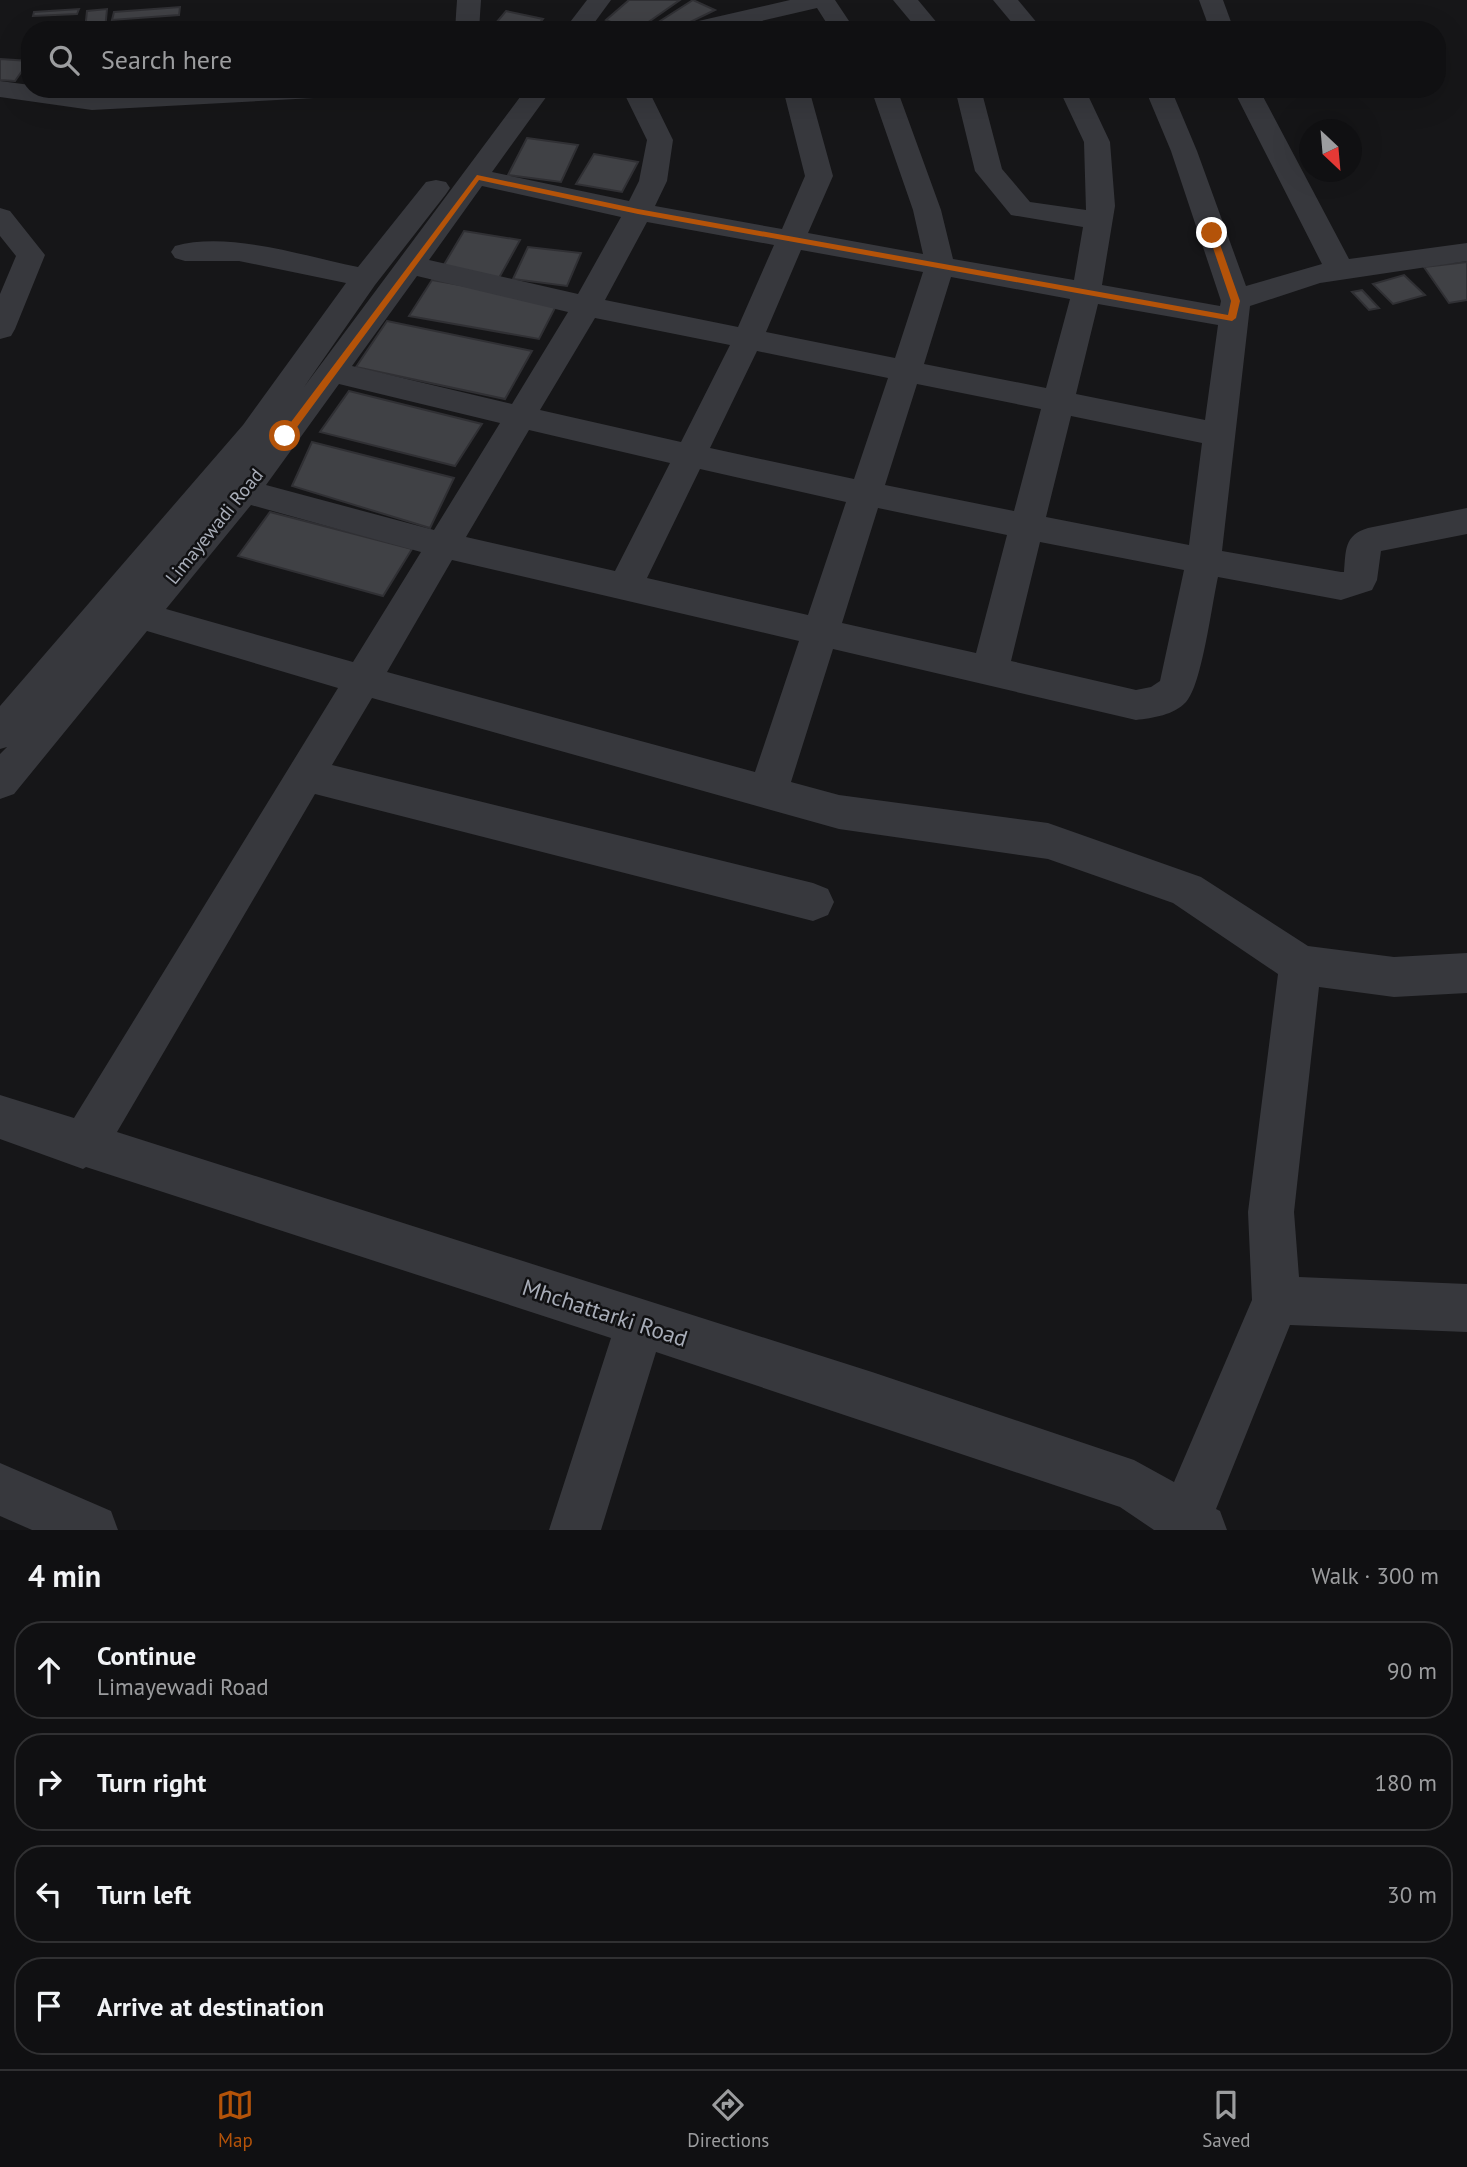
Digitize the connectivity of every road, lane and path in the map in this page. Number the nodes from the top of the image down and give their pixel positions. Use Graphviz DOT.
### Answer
graph roads {
  1 [pos="469,0"];
  2 [pos="823,0"];
  3 [pos="905,0"];
  4 [pos="1005,0"];
  5 [pos="1211,0"];
  6 [pos="599,3"];
  7 [pos="468,21"];
  8 [pos="584,21"];
  9 [pos="766,21"];
  10 [pos="837,21"];
  11 [pos="922,21"];
  12 [pos="1023,21"];
  13 [pos="1219,21"];
  14 [pos="0,89"];
  15 [pos="21,92"];
  16 [pos="64,98"];
  17 [pos="166,98"];
  18 [pos="507,98"];
  19 [pos="533,98"];
  20 [pos="639,98"];
  21 [pos="798,98"];
  22 [pos="887,98"];
  23 [pos="970,98"];
  24 [pos="1076,98"];
  25 [pos="1162,98"];
  26 [pos="1251,98"];
  27 [pos="477,177"];
  28 [pos="638,212"];
  29 [pos="0,217"];
  30 [pos="1098,220"];
  31 [pos="793,240"];
  32 [pos="186,252"];
  33 [pos="1467,253"];
  34 [pos="410,265"];
  35 [pos="940,266"];
  36 [pos="1340,270"];
  37 [pos="365,278"];
  38 [pos="1086,293"];
  39 [pos="586,306"];
  40 [pos="1234,310"];
  41 [pos="0,329"];
  42 [pos="748,339"];
  43 [pos="905,371"];
  44 [pos="332,372"];
  45 [pos="1058,403"];
  46 [pos="517,417"];
  47 [pos="1221,435"];
  48 [pos="690,455"];
  49 [pos="244,491"];
  50 [pos="866,493"];
  51 [pos="1467,521"];
  52 [pos="1026,528"];
  53 [pos="443,545"];
  54 [pos="1205,559"];
  55 [pos="625,587"];
  56 [pos="125,611"];
  57 [pos="821,632"];
  58 [pos="990,671"];
  59 [pos="362,680"];
  60 [pos="0,733"];
  61 [pos="305,775"];
  62 [pos="0,782"];
  63 [pos="768,793"];
  64 [pos="813,902"];
  65 [pos="1300,965"];
  66 [pos="1467,973"];
  67 [pos="0,1118"];
  68 [pos="83,1146"];
  69 [pos="1276,1300"];
  70 [pos="1467,1308"];
  71 [pos="640,1324"];
  72 [pos="0,1489"];
  73 [pos="1193,1525"];
  74 [pos="92,1530"];
  75 [pos="575,1530"];
  1 -- 7 [label="street"];
  2 -- 9 [label="street"];
  2 -- 10 [label="street"];
  3 -- 11 [label="street"];
  4 -- 12 [label="street"];
  5 -- 13 [label="street"];
  6 -- 8 [label="street"];
  14 -- 15 [label="street"];
  16 -- 17 [label="street"];
  18 -- 37 [label="street, Limayewadi Road"];
  19 -- 27 [label="street, Limayewadi Road"];
  20 -- 28 [label="street"];
  21 -- 31 [label="street"];
  22 -- 35 [label="street"];
  23 -- 30 [label="street"];
  24 -- 30 [label="street"];
  25 -- 40 [label="street"];
  26 -- 36 [label="street"];
  27 -- 28 [label="street"];
  27 -- 34 [label="street, Limayewadi Road"];
  28 -- 31 [label="street"];
  28 -- 39 [label="street"];
  29 -- 41 [label="street"];
  30 -- 38 [label="street"];
  31 -- 35 [label="street"];
  31 -- 42 [label="street"];
  32 -- 37 [label="street"];
  33 -- 36 [label="street"];
  34 -- 39 [label="street"];
  34 -- 44 [label="street, Limayewadi Road"];
  35 -- 38 [label="street"];
  35 -- 43 [label="street"];
  36 -- 40 [label="street"];
  37 -- 56 [label="street, Limayewadi Road"];
  38 -- 40 [label="street"];
  38 -- 45 [label="street"];
  39 -- 42 [label="street"];
  39 -- 46 [label="street"];
  40 -- 47 [label="street"];
  42 -- 43 [label="street"];
  42 -- 48 [label="street"];
  43 -- 45 [label="street"];
  43 -- 50 [label="street"];
  44 -- 46 [label="street"];
  44 -- 49 [label="street, Limayewadi Road"];
  45 -- 47 [label="street"];
  45 -- 52 [label="street"];
  46 -- 48 [label="street"];
  46 -- 53 [label="street"];
  47 -- 54 [label="street"];
  48 -- 50 [label="street"];
  48 -- 55 [label="street"];
  49 -- 53 [label="street"];
  49 -- 56 [label="street, Limayewadi Road"];
  50 -- 52 [label="street"];
  50 -- 57 [label="street"];
  51 -- 54 [label="street"];
  52 -- 54 [label="street"];
  52 -- 58 [label="street"];
  53 -- 55 [label="street"];
  53 -- 59 [label="street"];
  54 -- 58 [label="street"];
  55 -- 57 [label="street"];
  56 -- 59 [label="street"];
  56 -- 60 [label="street, Limayewadi Road"];
  56 -- 62 [label="street, Limayewadi Road"];
  57 -- 58 [label="street"];
  57 -- 63 [label="street"];
  59 -- 61 [label="street"];
  59 -- 63 [label="street"];
  61 -- 64 [label="street"];
  61 -- 68 [label="street"];
  63 -- 65 [label="street"];
  65 -- 66 [label="street"];
  65 -- 69 [label="street"];
  67 -- 68 [label="street, Mhchattarki Road"];
  68 -- 71 [label="street, Mhchattarki Road"];
  69 -- 70 [label="street"];
  69 -- 73 [label="street"];
  71 -- 73 [label="street, Mhchattarki Road"];
  71 -- 75 [label="street"];
  72 -- 74 [label="street"];
}
